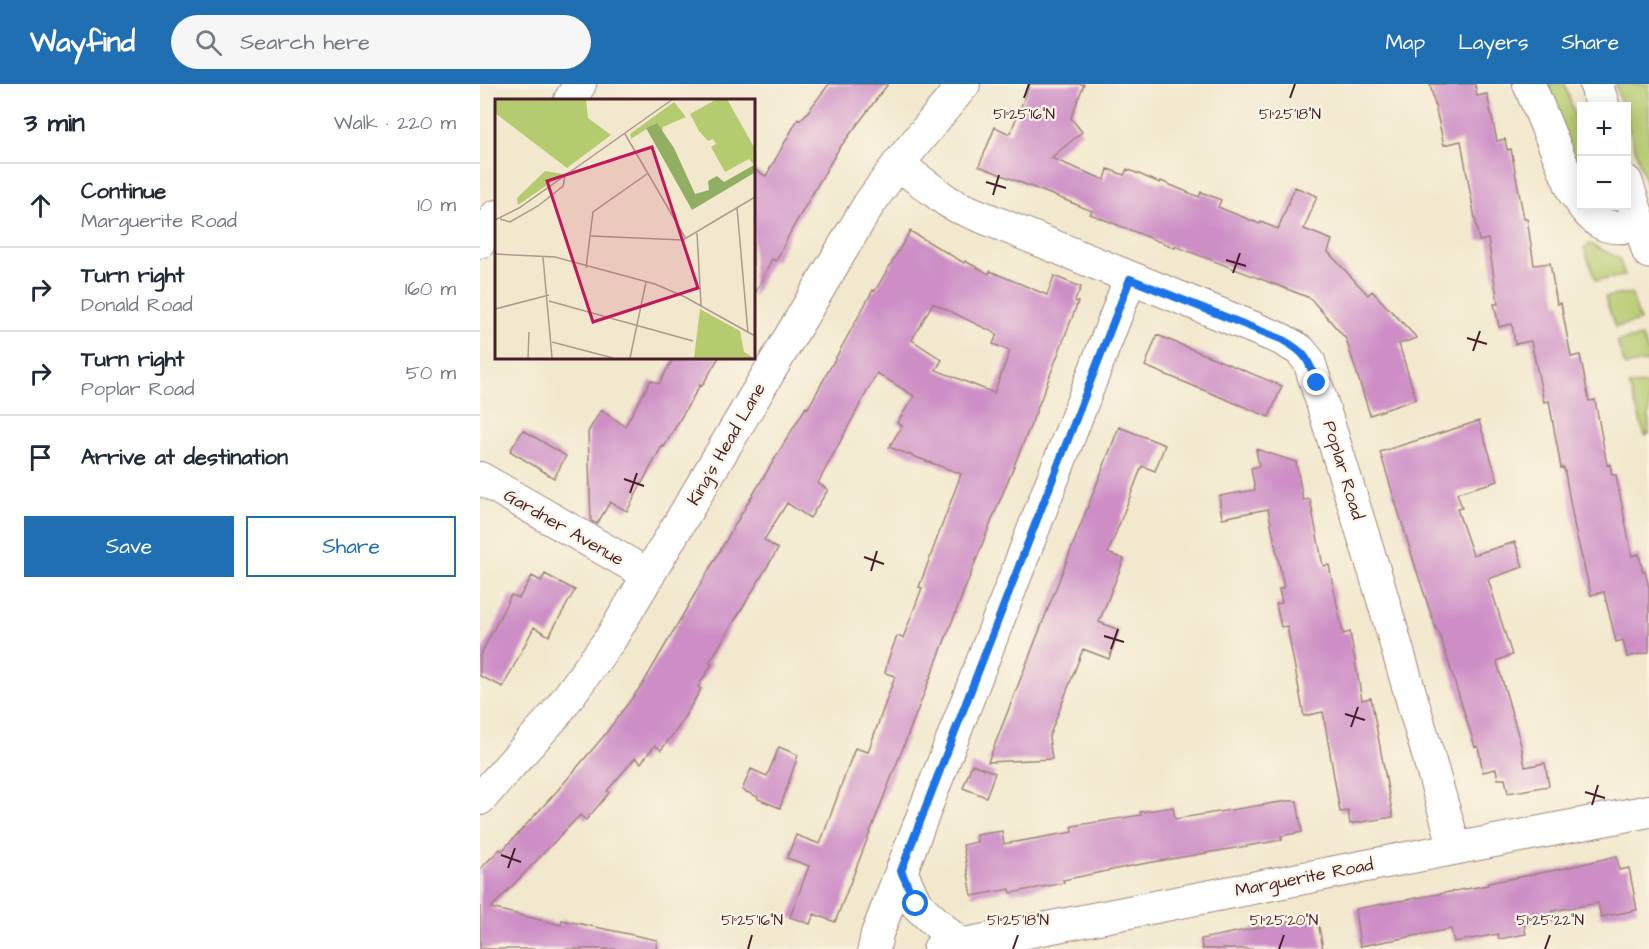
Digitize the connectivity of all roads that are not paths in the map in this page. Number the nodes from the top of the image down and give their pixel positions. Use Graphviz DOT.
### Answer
graph roads {
  1 [pos="580,84"];
  2 [pos="964,84"];
  3 [pos="1529,84"];
  4 [pos="1596,84"];
  5 [pos="571,99"];
  6 [pos="1602,102"];
  7 [pos="898,164"];
  8 [pos="1577,197"];
  9 [pos="1631,199"];
  10 [pos="1586,210"];
  11 [pos="495,218"];
  12 [pos="1644,239"];
  13 [pos="480,242"];
  14 [pos="1130,279"];
  15 [pos="480,478"];
  16 [pos="649,575"];
  17 [pos="480,799"];
  18 [pos="1649,811"];
  19 [pos="1455,848"];
  20 [pos="901,871"];
  21 [pos="949,947"];
  22 [pos="874,949"];
  1 -- 5 [label="street"];
  2 -- 7 [label="street, King's Head Lane"];
  3 -- 8 [label="street"];
  4 -- 6 [label="highway"];
  7 -- 14 [label="street, Poplar Road"];
  7 -- 16 [label="street, King's Head Lane"];
  9 -- 12 [label="highway"];
  10 -- 12 [label="street"];
  11 -- 13 [label="street"];
  14 -- 19 [label="street, Poplar Road"];
  14 -- 20 [label="street"];
  15 -- 16 [label="street, Gardner Avenue"];
  16 -- 17 [label="street, King's Head Lane"];
  18 -- 19 [label="street, Marguerite Road"];
  19 -- 21 [label="street, Marguerite Road"];
  20 -- 21 [label="street, Marguerite Road"];
  20 -- 22 [label="street"];
}
